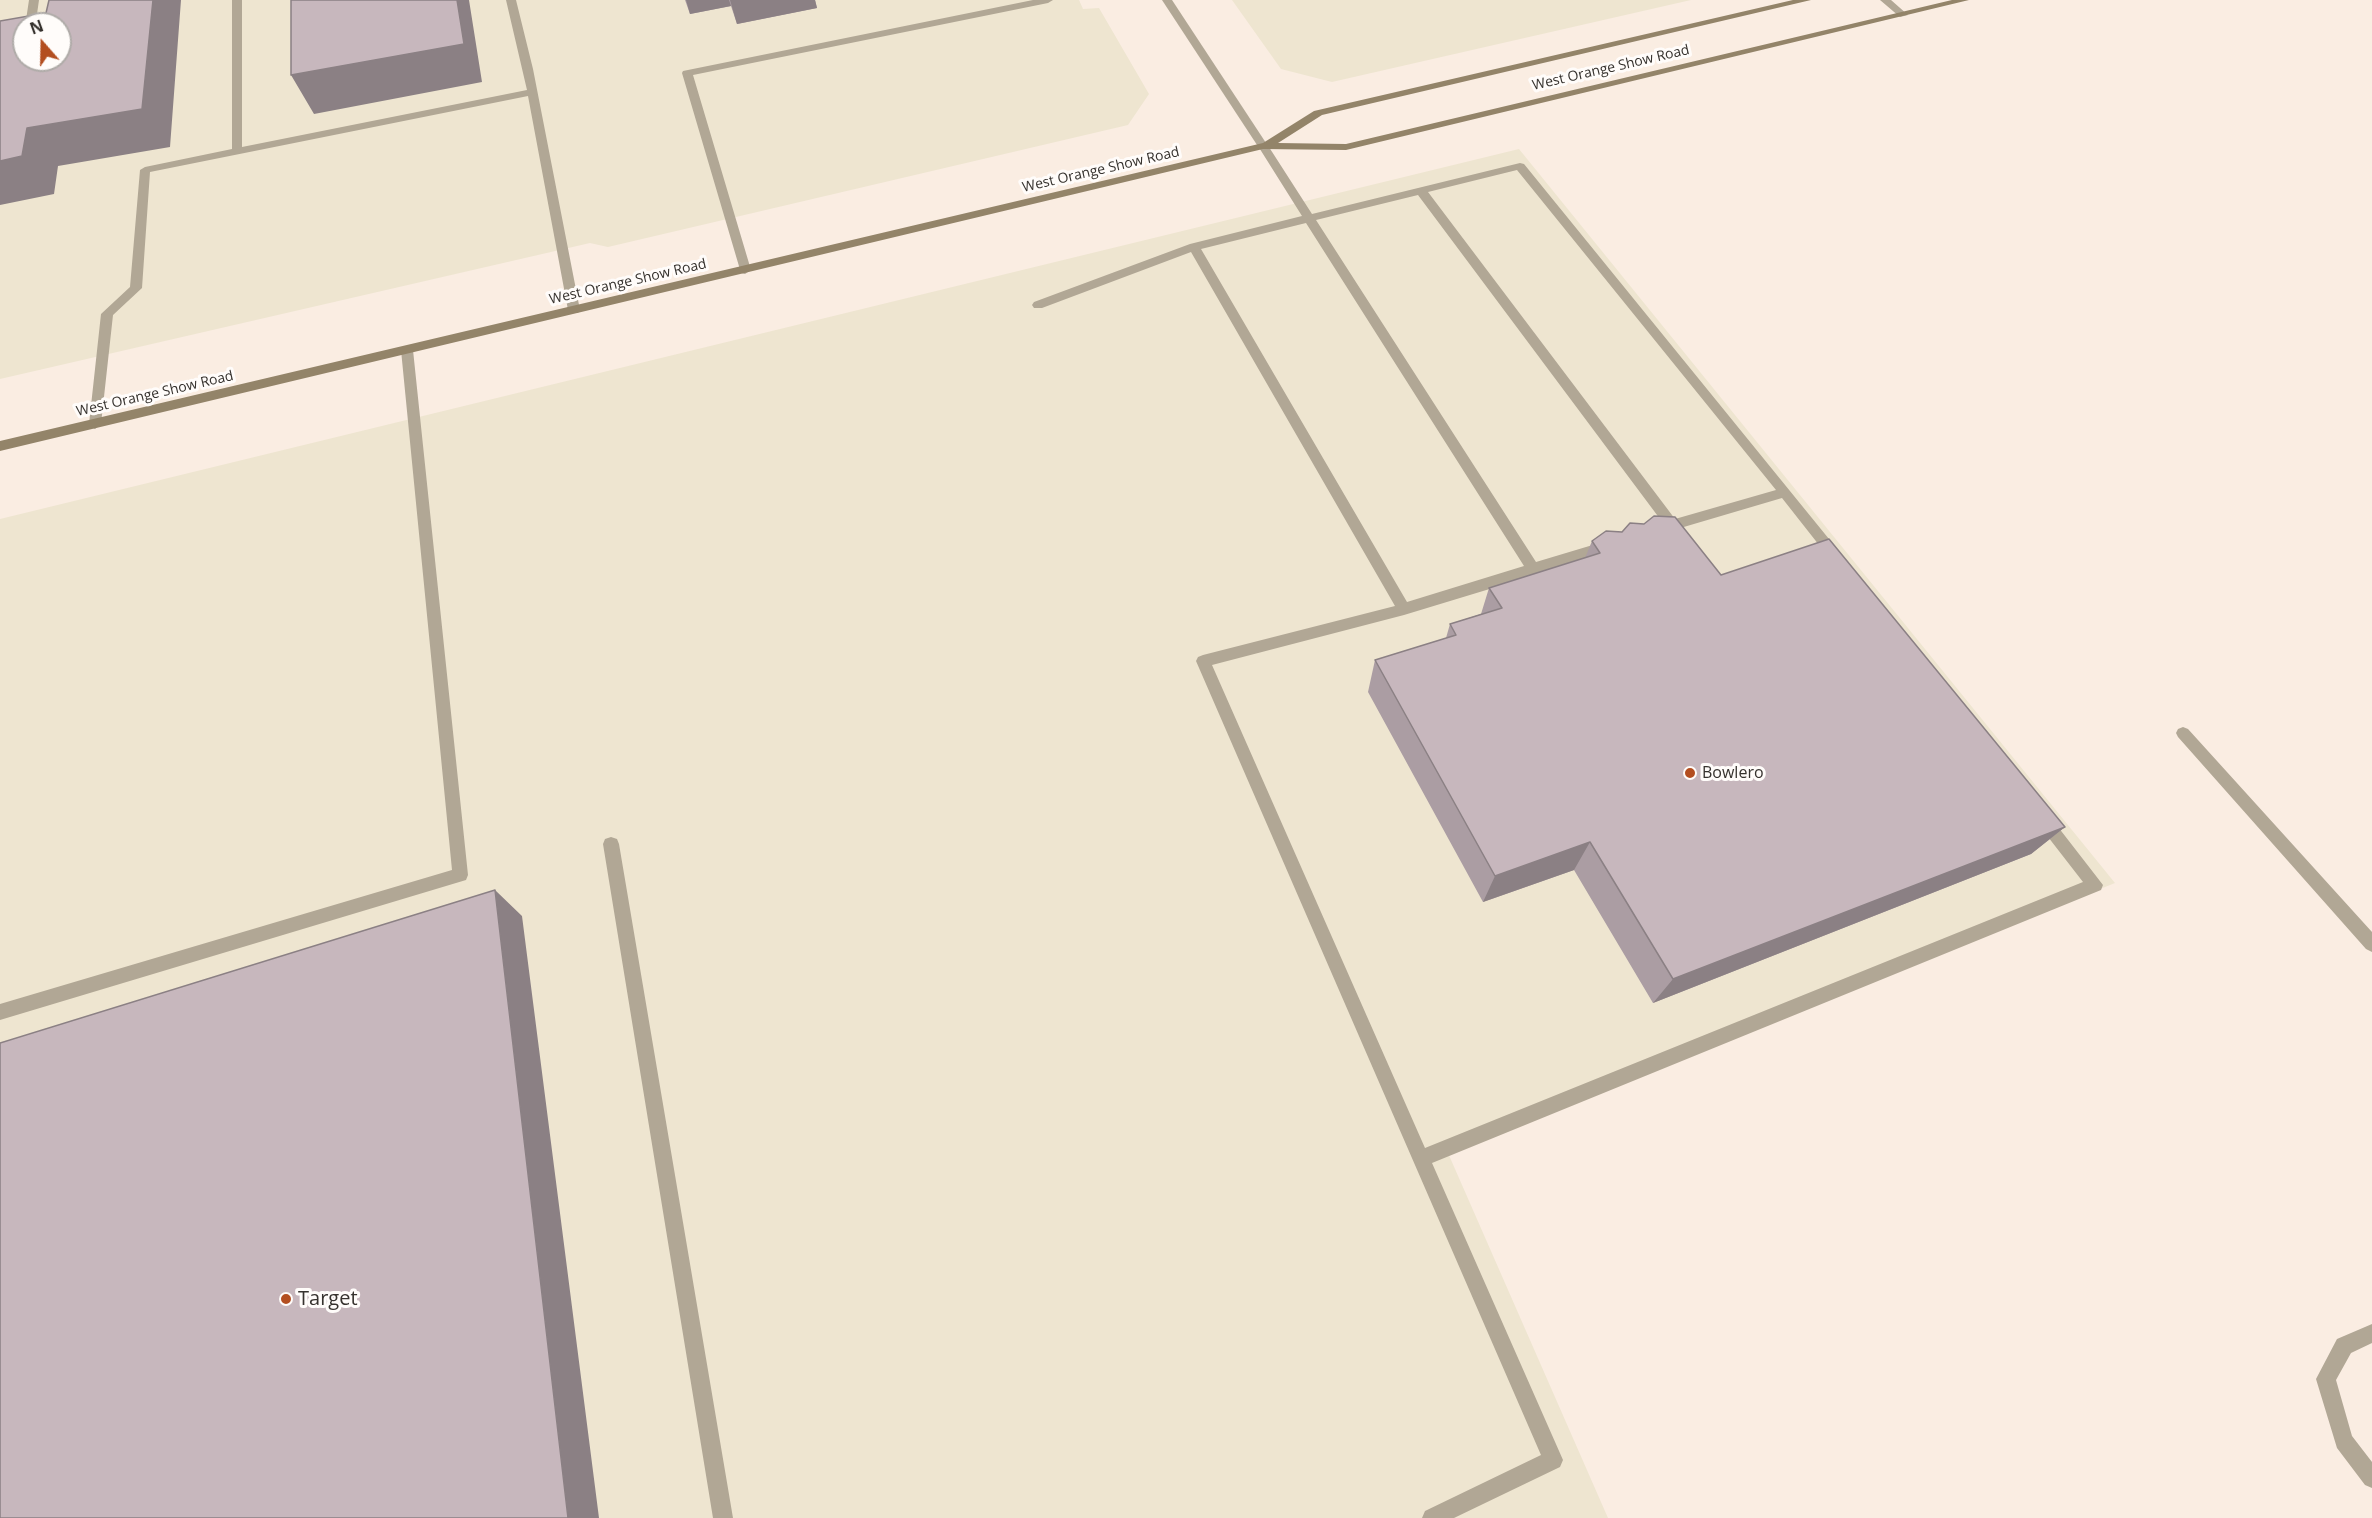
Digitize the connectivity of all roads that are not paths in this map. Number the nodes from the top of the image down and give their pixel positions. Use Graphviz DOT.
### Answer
graph roads {
  1 [pos="237,0"];
  2 [pos="511,0"];
  3 [pos="1048,0"];
  4 [pos="1167,0"];
  5 [pos="1806,0"];
  6 [pos="1885,0"];
  7 [pos="1964,0"];
  8 [pos="1903,15"];
  9 [pos="532,92"];
  10 [pos="1263,147"];
  11 [pos="237,151"];
  12 [pos="1422,192"];
  13 [pos="1309,218"];
  14 [pos="1194,247"];
  15 [pos="745,270"];
  16 [pos="1038,305"];
  17 [pos="574,310"];
  18 [pos="406,350"];
  19 [pos="95,424"];
  20 [pos="0,446"];
  21 [pos="1785,492"];
  22 [pos="1672,525"];
  23 [pos="1651,532"];
  24 [pos="1619,542"];
  25 [pos="1844,567"];
  26 [pos="1534,570"];
  27 [pos="1404,609"];
  28 [pos="2183,733"];
  29 [pos="2036,810"];
  30 [pos="611,844"];
  31 [pos="2372,944"];
  32 [pos="0,1012"];
  33 [pos="1421,1159"];
  34 [pos="2372,1333"];
  35 [pos="2372,1478"];
  36 [pos="723,1518"];
  37 [pos="1432,1518"];
  1 -- 11 [label="street"];
  2 -- 9 [label="street"];
  3 -- 15 [label="street"];
  4 -- 10 [label="street"];
  5 -- 10 [label="main road, West Orange Show Road"];
  6 -- 8 [label="street"];
  7 -- 8 [label="main road, West Orange Show Road"];
  8 -- 10 [label="main road, West Orange Show Road"];
  9 -- 11 [label="street"];
  9 -- 17 [label="street"];
  10 -- 13 [label="street"];
  10 -- 15 [label="main road, West Orange Show Road"];
  11 -- 19 [label="street"];
  12 -- 13 [label="street"];
  12 -- 21 [label="street"];
  12 -- 22 [label="street"];
  13 -- 14 [label="street"];
  13 -- 26 [label="street"];
  14 -- 16 [label="street"];
  14 -- 27 [label="street"];
  15 -- 17 [label="main road, West Orange Show Road"];
  17 -- 18 [label="main road, West Orange Show Road"];
  18 -- 19 [label="main road, West Orange Show Road"];
  18 -- 32 [label="street"];
  19 -- 20 [label="main road, West Orange Show Road"];
  21 -- 22 [label="street"];
  21 -- 25 [label="street"];
  22 -- 23 [label="street"];
  24 -- 26 [label="street"];
  26 -- 27 [label="street"];
  27 -- 33 [label="street"];
  28 -- 31 [label="street"];
  29 -- 33 [label="street"];
  30 -- 36 [label="street"];
  33 -- 37 [label="street"];
  34 -- 35 [label="street"];
}
